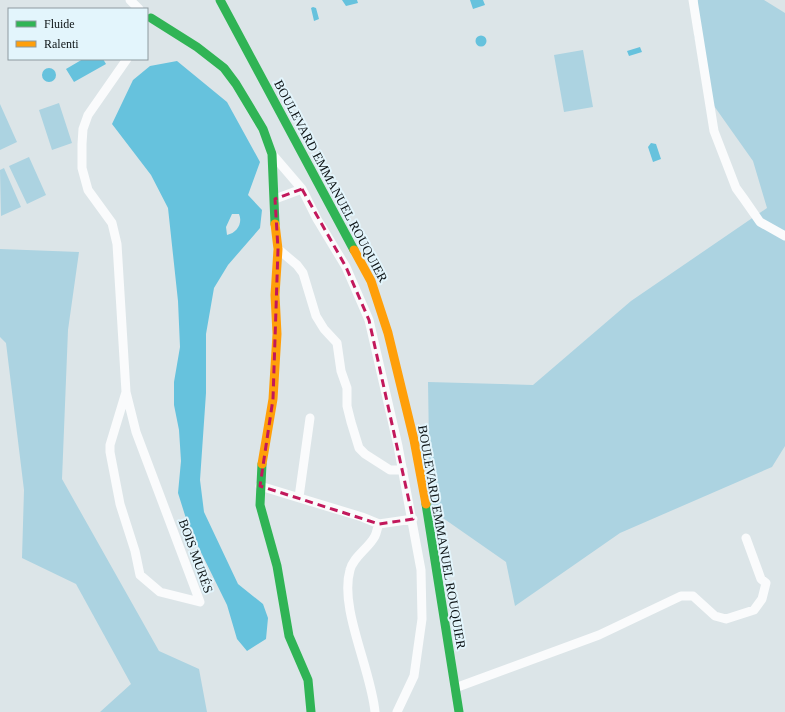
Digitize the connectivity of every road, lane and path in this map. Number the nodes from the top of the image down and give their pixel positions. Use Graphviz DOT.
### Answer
graph roads {
  1 [pos="130,0"];
  2 [pos="220,0"];
  3 [pos="693,0"];
  4 [pos="138,8"];
  5 [pos="148,19"];
  6 [pos="126,60"];
  7 [pos="272,154"];
  8 [pos="302,189"];
  9 [pos="275,199"];
  10 [pos="785,236"];
  11 [pos="278,249"];
  12 [pos="126,392"];
  13 [pos="310,418"];
  14 [pos="403,470"];
  15 [pos="260,486"];
  16 [pos="299,498"];
  17 [pos="413,519"];
  18 [pos="379,524"];
  19 [pos="746,538"];
  20 [pos="455,688"];
  21 [pos="311,712"];
  22 [pos="375,712"];
  23 [pos="397,712"];
  24 [pos="459,712"];
  1 -- 4 [label="street"];
  2 -- 20 [label="street, BOULEVARD EMMANUEL ROUQUIER"];
  3 -- 10 [label="street"];
  5 -- 7 [label="street"];
  6 -- 12 [label="street, BOIS MURÉS"];
  7 -- 8 [label="street"];
  7 -- 9 [label="street"];
  8 -- 9 [label="street"];
  8 -- 14 [label="street"];
  9 -- 11 [label="street"];
  11 -- 14 [label="street"];
  11 -- 15 [label="street"];
  12 -- 12 [label="street, BOIS MURÉS"];
  13 -- 16 [label="street"];
  14 -- 17 [label="street"];
  15 -- 16 [label="street"];
  15 -- 21 [label="street"];
  16 -- 18 [label="street"];
  17 -- 18 [label="street"];
  17 -- 23 [label="street"];
  18 -- 22 [label="street"];
  19 -- 20 [label="street"];
  20 -- 24 [label="street, BOULEVARD EMMANUEL ROUQUIER"];
}
